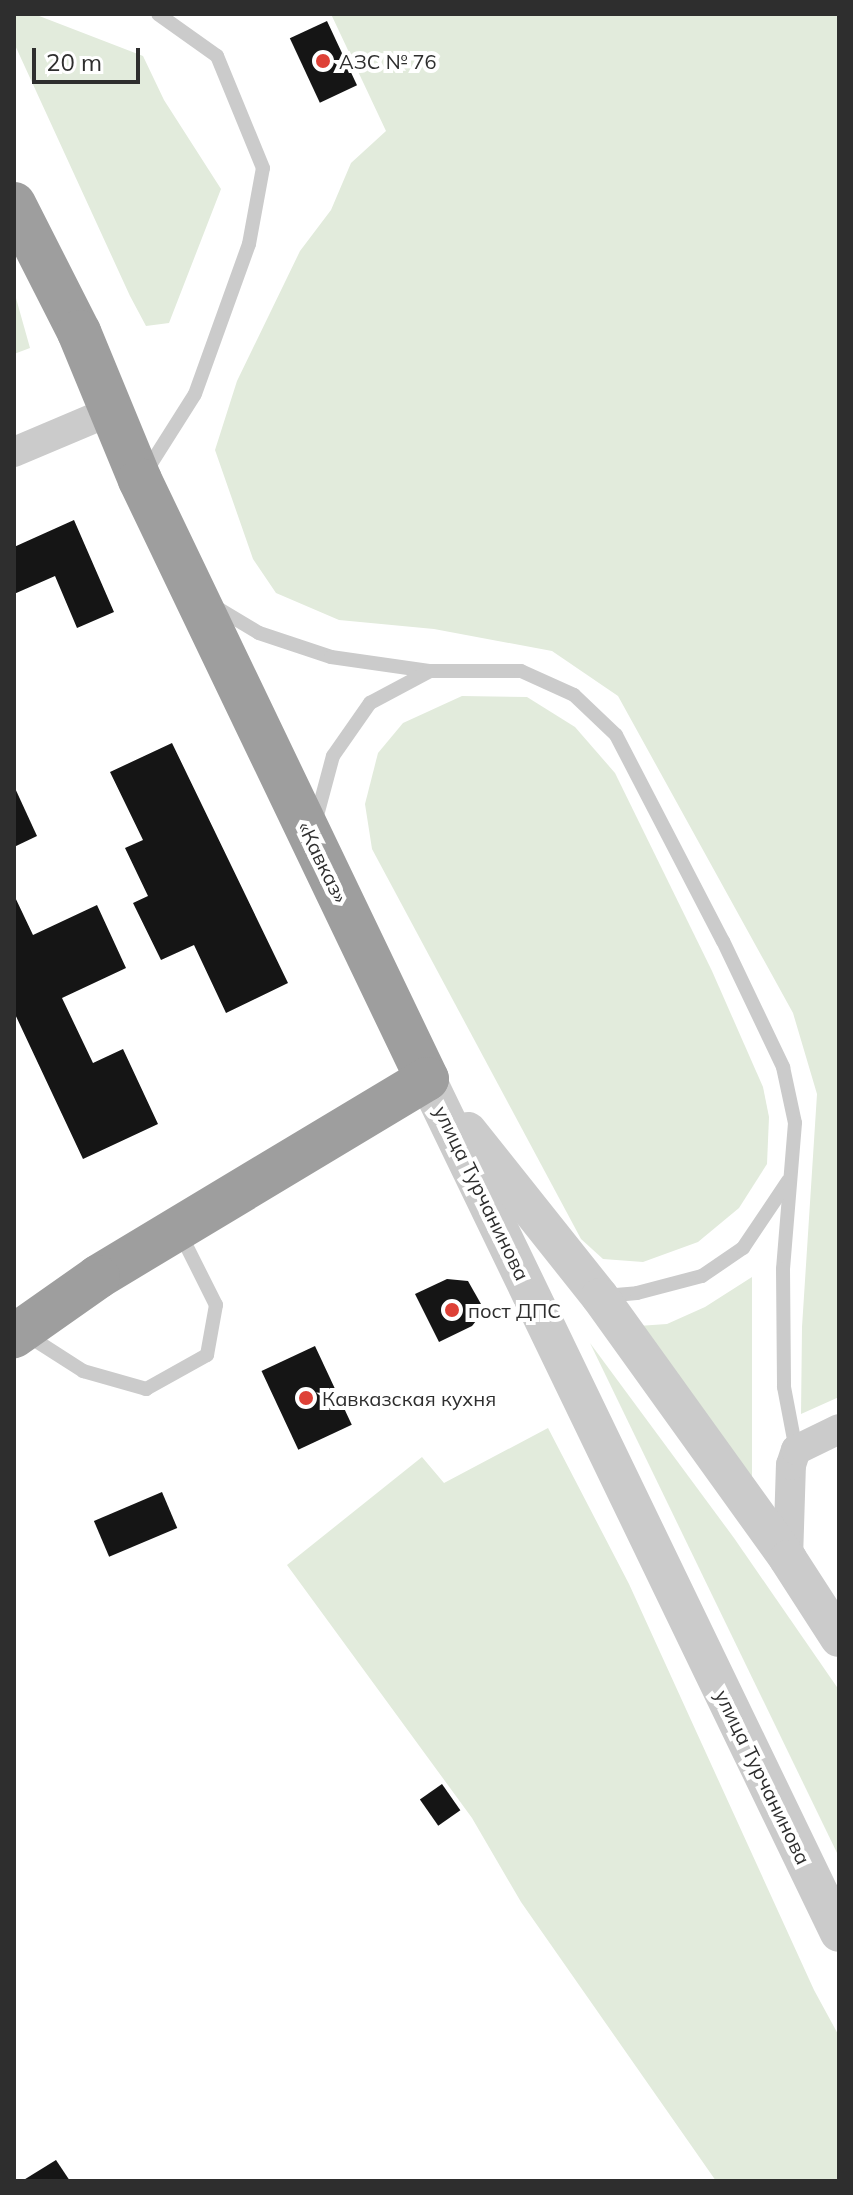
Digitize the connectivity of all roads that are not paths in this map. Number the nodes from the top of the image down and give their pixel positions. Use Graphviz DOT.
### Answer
graph roads {
  1 [pos="158,14"];
  2 [pos="14,204"];
  3 [pos="111,411"];
  4 [pos="14,452"];
  5 [pos="140,480"];
  6 [pos="195,595"];
  7 [pos="430,671"];
  8 [pos="311,838"];
  9 [pos="427,1079"];
  10 [pos="791,1177"];
  11 [pos="178,1229"];
  12 [pos="600,1297"];
  13 [pos="16,1331"];
  14 [pos="839,1429"];
  15 [pos="796,1450"];
  16 [pos="788,1559"];
  17 [pos="839,1638"];
  18 [pos="839,1933"];
  1 -- 5 [label="lane"];
  2 -- 3 [label="highway, «Кавказ»"];
  3 -- 4 [label="street"];
  3 -- 5 [label="highway, «Кавказ»"];
  5 -- 6 [label="highway, «Кавказ»"];
  6 -- 7 [label="lane"];
  6 -- 8 [label="highway, «Кавказ»"];
  7 -- 8 [label="lane"];
  7 -- 10 [label="lane"];
  8 -- 9 [label="highway, «Кавказ»"];
  9 -- 11 [label="highway"];
  9 -- 12 [label="street, улица Турчанинова"];
  9 -- 18 [label="street, улица Турчанинова"];
  10 -- 12 [label="lane"];
  10 -- 15 [label="lane"];
  11 -- 13 [label="highway"];
  11 -- 13 [label="lane"];
  12 -- 16 [label="street, улица Турчанинова"];
  14 -- 15 [label="street"];
  15 -- 16 [label="street"];
  16 -- 17 [label="street, улица Турчанинова"];
}
